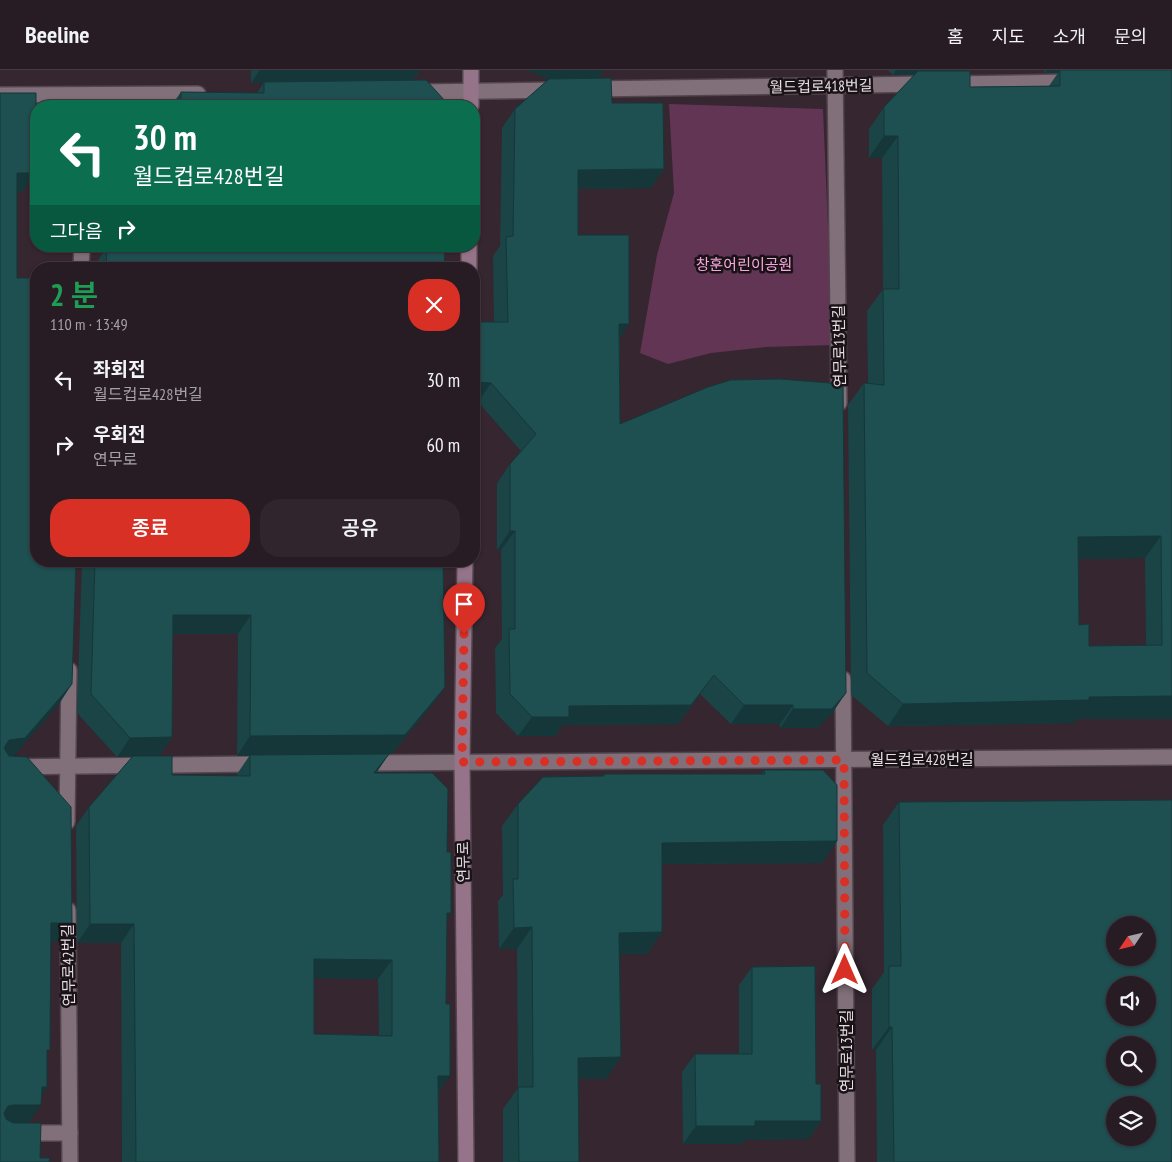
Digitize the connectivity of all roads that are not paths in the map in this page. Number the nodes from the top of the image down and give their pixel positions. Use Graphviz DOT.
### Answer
graph roads {
  1 [pos="471,70"];
  2 [pos="835,70"];
  3 [pos="1083,82"];
  4 [pos="835,86"];
  5 [pos="402,92"];
  6 [pos="215,94"];
  7 [pos="0,95"];
  8 [pos="471,99"];
  9 [pos="86,100"];
  10 [pos="840,423"];
  11 [pos="465,567"];
  12 [pos="70,659"];
  13 [pos="842,661"];
  14 [pos="1172,757"];
  15 [pos="844,760"];
  16 [pos="462,762"];
  17 [pos="353,763"];
  18 [pos="274,764"];
  19 [pos="0,767"];
  20 [pos="66,767"];
  21 [pos="67,836"];
  22 [pos="68,895"];
  23 [pos="0,1133"];
  24 [pos="70,1133"];
  25 [pos="70,1162"];
  26 [pos="466,1162"];
  27 [pos="847,1162"];
  1 -- 8 [label="street"];
  2 -- 4 [label="street, 연무로13번길"];
  3 -- 4 [label="street, 월드컵로418번길"];
  4 -- 8 [label="street, 월드컵로418번길"];
  4 -- 10 [label="street, 연무로13번길"];
  5 -- 8 [label="street, 월드컵로418번길"];
  6 -- 9 [label="street"];
  7 -- 9 [label="street"];
  11 -- 16 [label="street, 연무로"];
  12 -- 20 [label="street"];
  13 -- 15 [label="street, 연무로13번길"];
  14 -- 15 [label="street, 월드컵로428번길"];
  15 -- 16 [label="street, 월드컵로428번길"];
  15 -- 27 [label="street, 연무로13번길"];
  16 -- 17 [label="street"];
  16 -- 26 [label="street, 연무로"];
  18 -- 20 [label="street"];
  19 -- 20 [label="street"];
  20 -- 21 [label="street"];
  22 -- 24 [label="street, 연무로42번길"];
  23 -- 24 [label="street"];
  24 -- 25 [label="street, 연무로42번길"];
}
